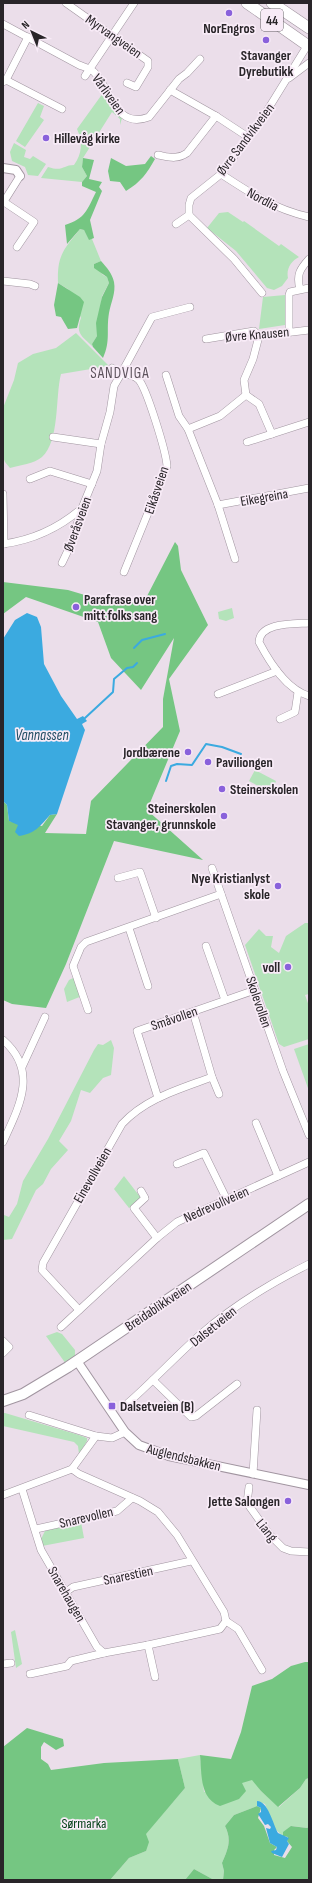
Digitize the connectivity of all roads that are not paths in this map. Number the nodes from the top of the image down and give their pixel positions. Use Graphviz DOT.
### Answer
graph roads {
  1 [pos="66,3"];
  2 [pos="134,3"];
  3 [pos="247,3"];
  4 [pos="272,3"];
  5 [pos="3,24"];
  6 [pos="309,28"];
  7 [pos="112,36"];
  8 [pos="28,37"];
  9 [pos="308,46"];
  10 [pos="200,59"];
  11 [pos="309,63"];
  12 [pos="90,69"];
  13 [pos="85,76"];
  14 [pos="288,79"];
  15 [pos="4,81"];
  16 [pos="127,83"];
  17 [pos="170,90"];
  18 [pos="62,109"];
  19 [pos="216,116"];
  20 [pos="248,137"];
  21 [pos="158,155"];
  22 [pos="3,168"];
  23 [pos="221,174"];
  24 [pos="20,176"];
  25 [pos="3,203"];
  26 [pos="189,215"];
  27 [pos="309,217"];
  28 [pos="176,224"];
  29 [pos="17,247"];
  30 [pos="309,259"];
  31 [pos="3,281"];
  32 [pos="35,286"];
  33 [pos="309,288"];
  34 [pos="300,289"];
  35 [pos="262,293"];
  36 [pos="190,307"];
  37 [pos="309,330"];
  38 [pos="289,332"];
  39 [pos="259,336"];
  40 [pos="206,339"];
  41 [pos="112,368"];
  42 [pos="121,374"];
  43 [pos="166,375"];
  44 [pos="246,395"];
  45 [pos="309,422"];
  46 [pos="188,429"];
  47 [pos="272,434"];
  48 [pos="53,436"];
  49 [pos="247,442"];
  50 [pos="101,444"];
  51 [pos="30,479"];
  52 [pos="92,484"];
  53 [pos="309,488"];
  54 [pos="3,494"];
  55 [pos="218,505"];
  56 [pos="82,508"];
  57 [pos="66,520"];
  58 [pos="76,531"];
  59 [pos="4,544"];
  60 [pos="235,559"];
  61 [pos="62,563"];
  62 [pos="124,572"];
  63 [pos="309,623"];
  64 [pos="277,671"];
  65 [pos="298,692"];
  66 [pos="218,694"];
  67 [pos="309,696"];
  68 [pos="280,718"];
  69 [pos="212,868"];
  70 [pos="118,878"];
  71 [pos="221,894"];
  72 [pos="156,918"];
  73 [pos="129,928"];
  74 [pos="206,946"];
  75 [pos="148,986"];
  76 [pos="255,990"];
  77 [pos="225,1000"];
  78 [pos="88,1010"];
  79 [pos="193,1012"];
  80 [pos="44,1018"];
  81 [pos="3,1040"];
  82 [pos="22,1067"];
  83 [pos="212,1077"];
  84 [pos="219,1094"];
  85 [pos="158,1098"];
  86 [pos="256,1123"];
  87 [pos="309,1136"];
  88 [pos="3,1142"];
  89 [pos="309,1162"];
  90 [pos="177,1164"];
  91 [pos="278,1176"];
  92 [pos="141,1191"];
  93 [pos="227,1200"];
  94 [pos="309,1204"];
  95 [pos="157,1238"];
  96 [pos="309,1264"];
  97 [pos="79,1310"];
  98 [pos="62,1327"];
  99 [pos="3,1342"];
  100 [pos="3,1353"];
  101 [pos="78,1361"];
  102 [pos="152,1380"];
  103 [pos="237,1384"];
  104 [pos="3,1401"];
  105 [pos="128,1404"];
  106 [pos="257,1410"];
  107 [pos="29,1415"];
  108 [pos="125,1432"];
  109 [pos="96,1436"];
  110 [pos="72,1469"];
  111 [pos="253,1474"];
  112 [pos="309,1485"];
  113 [pos="250,1487"];
  114 [pos="22,1489"];
  115 [pos="3,1495"];
  116 [pos="132,1498"];
  117 [pos="36,1529"];
  118 [pos="309,1552"];
  119 [pos="191,1561"];
  120 [pos="66,1592"];
  121 [pos="226,1621"];
  122 [pos="148,1645"];
  123 [pos="104,1653"];
  124 [pos="11,1663"];
  125 [pos="3,1664"];
  126 [pos="262,1670"];
  127 [pos="30,1674"];
  128 [pos="155,1677"];
  1 -- 7 [label="street, Myrvangveien"];
  2 -- 7 [label="street"];
  3 -- 9 [label="main road, 44"];
  4 -- 6 [label="main road, 44"];
  5 -- 8 [label="street, Vårliveien"];
  7 -- 12 [label="street"];
  7 -- 16 [label="street, Myrvangveien"];
  8 -- 12 [label="street, Vårliveien"];
  8 -- 15 [label="street"];
  9 -- 14 [label="street"];
  10 -- 17 [label="street, Vårliveien"];
  11 -- 14 [label="street"];
  12 -- 13 [label="street"];
  12 -- 17 [label="street, Vårliveien"];
  14 -- 20 [label="street, Øvre Sandvikveien"];
  15 -- 18 [label="street"];
  17 -- 19 [label="street"];
  19 -- 20 [label="street"];
  19 -- 21 [label="street"];
  20 -- 23 [label="street, Øvre Sandvikveien"];
  22 -- 24 [label="street"];
  23 -- 26 [label="street, Øvre Sandvikveien"];
  23 -- 27 [label="street, Nordlia"];
  24 -- 25 [label="street"];
  25 -- 29 [label="street"];
  26 -- 28 [label="street"];
  26 -- 35 [label="street"];
  30 -- 34 [label="street"];
  31 -- 32 [label="street"];
  33 -- 34 [label="street"];
  34 -- 38 [label="street"];
  36 -- 42 [label="street, Øveråsveien"];
  37 -- 38 [label="street, Øvre Knausen"];
  38 -- 39 [label="street, Øvre Knausen"];
  39 -- 40 [label="street, Øvre Knausen"];
  39 -- 44 [label="street"];
  41 -- 42 [label="street"];
  42 -- 50 [label="street, Øveråsveien"];
  42 -- 62 [label="street, Eikåsveien"];
  43 -- 46 [label="street"];
  44 -- 46 [label="street"];
  44 -- 47 [label="street"];
  45 -- 47 [label="street"];
  46 -- 55 [label="street"];
  47 -- 49 [label="street"];
  48 -- 50 [label="street"];
  50 -- 52 [label="street, Øveråsveien"];
  51 -- 52 [label="street, Øveråsveien"];
  52 -- 56 [label="street, Øveråsveien"];
  53 -- 55 [label="street, Eikegreina"];
  54 -- 59 [label="street"];
  55 -- 60 [label="street"];
  56 -- 57 [label="street"];
  56 -- 58 [label="street, Øveråsveien"];
  57 -- 58 [label="street"];
  57 -- 59 [label="street"];
  58 -- 61 [label="street, Øveråsveien"];
  63 -- 64 [label="street"];
  64 -- 65 [label="street"];
  64 -- 66 [label="street"];
  65 -- 67 [label="street"];
  65 -- 68 [label="street"];
  69 -- 71 [label="street, Skolevollen"];
  70 -- 72 [label="street"];
  71 -- 72 [label="street"];
  71 -- 76 [label="street, Skolevollen"];
  72 -- 73 [label="street"];
  73 -- 75 [label="street"];
  73 -- 78 [label="street"];
  74 -- 77 [label="street"];
  76 -- 77 [label="street, Småvollen"];
  76 -- 87 [label="street, Skolevollen"];
  77 -- 79 [label="street, Småvollen"];
  79 -- 83 [label="street"];
  79 -- 85 [label="street, Småvollen"];
  80 -- 82 [label="street"];
  81 -- 82 [label="street"];
  82 -- 88 [label="street"];
  83 -- 84 [label="street"];
  83 -- 85 [label="street, Einevollveien"];
  85 -- 97 [label="street, Einevollveien"];
  86 -- 91 [label="street"];
  89 -- 91 [label="street, Nedrevollveien"];
  90 -- 93 [label="street"];
  91 -- 93 [label="street, Nedrevollveien"];
  92 -- 95 [label="street"];
  93 -- 95 [label="street, Nedrevollveien"];
  94 -- 101 [label="main road, Breidablikkveien"];
  95 -- 97 [label="street, Nedrevollveien"];
  96 -- 102 [label="street, Dalsetveien"];
  97 -- 98 [label="street, Nedrevollveien"];
  99 -- 100 [label="street"];
  101 -- 104 [label="main road, Breidablikkveien"];
  101 -- 108 [label="street, Auglendsbakken"];
  102 -- 103 [label="street"];
  102 -- 105 [label="street, Dalsetveien"];
  106 -- 111 [label="street"];
  107 -- 109 [label="street"];
  108 -- 109 [label="street"];
  108 -- 111 [label="street, Auglendsbakken"];
  109 -- 110 [label="street"];
  110 -- 114 [label="street"];
  110 -- 116 [label="street"];
  111 -- 112 [label="street, Auglendsbakken"];
  113 -- 118 [label="street, Liang"];
  114 -- 115 [label="street"];
  114 -- 117 [label="street, Snarehaugen"];
  116 -- 117 [label="street, Snarevollen"];
  116 -- 119 [label="street"];
  117 -- 120 [label="street, Snarehaugen"];
  119 -- 120 [label="street, Snarestien"];
  119 -- 121 [label="street"];
  120 -- 123 [label="street, Snarehaugen"];
  121 -- 122 [label="street"];
  121 -- 126 [label="street"];
  122 -- 123 [label="street"];
  122 -- 128 [label="street"];
  123 -- 127 [label="street"];
  124 -- 125 [label="street"];
}
